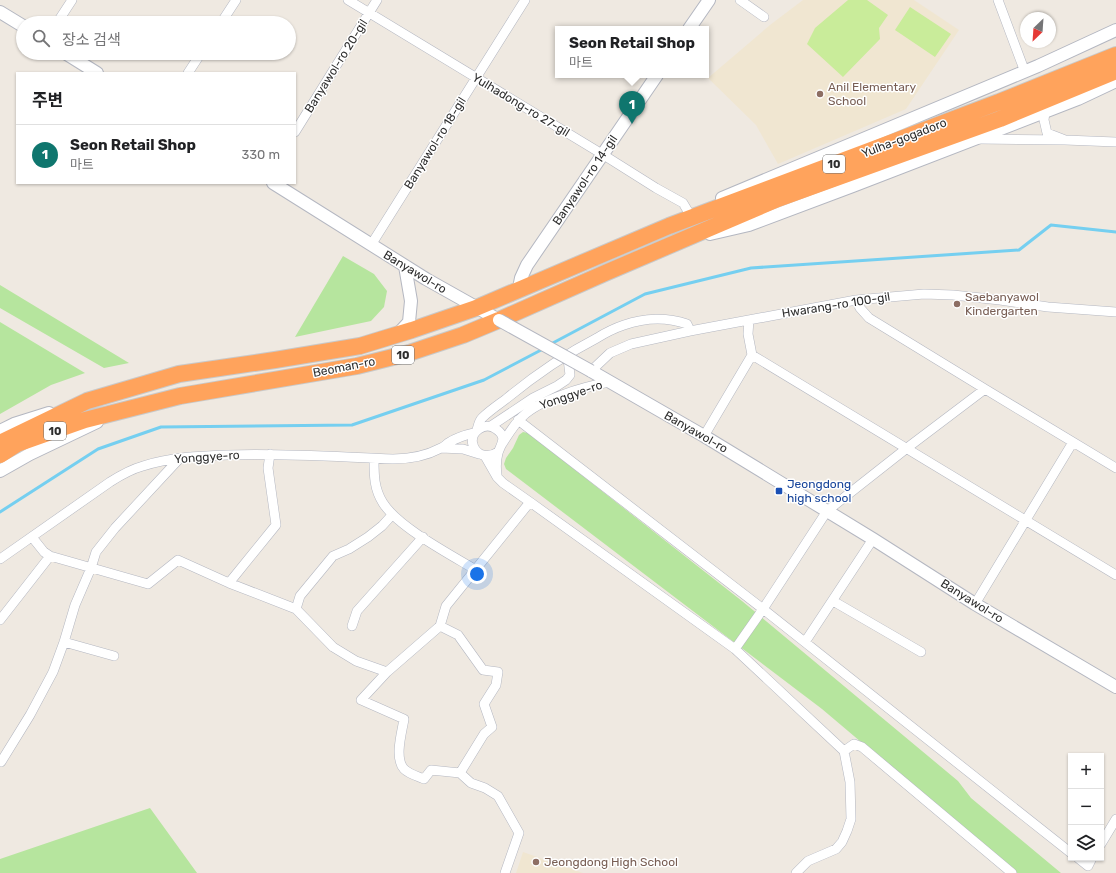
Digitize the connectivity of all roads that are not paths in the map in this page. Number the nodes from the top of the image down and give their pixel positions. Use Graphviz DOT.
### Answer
graph roads {
  1 [pos="72,0"];
  2 [pos="236,0"];
  3 [pos="348,0"];
  4 [pos="377,0"];
  5 [pos="525,0"];
  6 [pos="709,0"];
  7 [pos="740,0"];
  8 [pos="998,0"];
  9 [pos="0,12"];
  10 [pos="369,13"];
  11 [pos="62,16"];
  12 [pos="226,16"];
  13 [pos="764,17"];
  14 [pos="16,22"];
  15 [pos="691,26"];
  16 [pos="1116,30"];
  17 [pos="1116,55"];
  18 [pos="77,60"];
  19 [pos="196,60"];
  20 [pos="1116,71"];
  21 [pos="95,72"];
  22 [pos="189,72"];
  23 [pos="1025,72"];
  24 [pos="476,77"];
  25 [pos="655,78"];
  26 [pos="1116,81"];
  27 [pos="1045,112"];
  28 [pos="296,130"];
  29 [pos="975,139"];
  30 [pos="1065,140"];
  31 [pos="1116,142"];
  32 [pos="602,154"];
  33 [pos="275,184"];
  34 [pos="689,213"];
  35 [pos="669,226"];
  36 [pos="677,242"];
  37 [pos="371,245"];
  38 [pos="405,266"];
  39 [pos="519,288"];
  40 [pos="856,300"];
  41 [pos="476,308"];
  42 [pos="1116,312"];
  43 [pos="499,320"];
  44 [pos="749,320"];
  45 [pos="690,331"];
  46 [pos="398,334"];
  47 [pos="752,355"];
  48 [pos="568,359"];
  49 [pos="591,371"];
  50 [pos="609,382"];
  51 [pos="985,389"];
  52 [pos="87,401"];
  53 [pos="112,413"];
  54 [pos="518,420"];
  55 [pos="491,426"];
  56 [pos="0,431"];
  57 [pos="476,431"];
  58 [pos="704,436"];
  59 [pos="1073,442"];
  60 [pos="0,443"];
  61 [pos="441,448"];
  62 [pos="500,448"];
  63 [pos="907,448"];
  64 [pos="0,454"];
  65 [pos="270,454"];
  66 [pos="482,455"];
  67 [pos="180,458"];
  68 [pos="374,459"];
  69 [pos="1116,468"];
  70 [pos="0,471"];
  71 [pos="497,477"];
  72 [pos="530,502"];
  73 [pos="827,511"];
  74 [pos="392,515"];
  75 [pos="1027,520"];
  76 [pos="32,537"];
  77 [pos="422,537"];
  78 [pos="873,539"];
  79 [pos="50,556"];
  80 [pos="0,559"];
  81 [pos="91,568"];
  82 [pos="476,570"];
  83 [pos="1116,574"];
  84 [pos="229,583"];
  85 [pos="832,601"];
  86 [pos="975,604"];
  87 [pos="296,609"];
  88 [pos="763,609"];
  89 [pos="0,620"];
  90 [pos="352,626"];
  91 [pos="440,626"];
  92 [pos="64,642"];
  93 [pos="805,642"];
  94 [pos="735,649"];
  95 [pos="921,652"];
  96 [pos="114,656"];
  97 [pos="387,672"];
  98 [pos="1114,683"];
  99 [pos="844,751"];
  100 [pos="1,762"];
  101 [pos="460,773"];
  102 [pos="1116,819"];
  103 [pos="1104,839"];
  104 [pos="1068,851"];
  105 [pos="1082,861"];
  106 [pos="1090,861"];
  107 [pos="506,873"];
  108 [pos="796,873"];
  109 [pos="1012,873"];
  1 -- 11 [label="street"];
  2 -- 12 [label="street"];
  3 -- 10 [label="street, Yulhadong-ro 27-gil"];
  4 -- 10 [label="street, Banyawol-ro 20-gil"];
  5 -- 24 [label="street, Banyawol-ro 18-gil"];
  6 -- 15 [label="main road"];
  7 -- 13 [label="street"];
  8 -- 23 [label="street"];
  9 -- 14 [label="main road"];
  10 -- 24 [label="street, Yulhadong-ro 27-gil"];
  10 -- 28 [label="street, Banyawol-ro 20-gil"];
  16 -- 23 [label="main road"];
  17 -- 35 [label="highway, Yulha-gogadoro / 10"];
  18 -- 21 [label="main road"];
  19 -- 22 [label="street"];
  20 -- 36 [label="highway, Yulha-gogadoro / 10"];
  23 -- 34 [label="main road"];
  24 -- 32 [label="street, Yulhadong-ro 27-gil"];
  24 -- 37 [label="street, Banyawol-ro 18-gil"];
  25 -- 32 [label="main road, Banyawol-ro 14-gil"];
  26 -- 27 [label="main road"];
  27 -- 29 [label="main road"];
  27 -- 30 [label="street"];
  29 -- 30 [label="street"];
  29 -- 36 [label="main road"];
  30 -- 31 [label="street"];
  32 -- 34 [label="street, Yulhadong-ro 27-gil"];
  32 -- 39 [label="main road, Banyawol-ro 14-gil"];
  33 -- 37 [label="main road, Banyawol-ro"];
  34 -- 35 [label="main road"];
  35 -- 39 [label="highway, Beoman-ro / 10"];
  36 -- 43 [label="highway, Beoman-ro / 10"];
  37 -- 38 [label="main road, Banyawol-ro"];
  38 -- 41 [label="main road, Banyawol-ro"];
  38 -- 46 [label="main road"];
  39 -- 41 [label="highway, Beoman-ro / 10"];
  40 -- 42 [label="street, Hwarang-ro 100-gil"];
  40 -- 44 [label="street, Hwarang-ro 100-gil"];
  40 -- 51 [label="street"];
  41 -- 43 [label="main road, Banyawol-ro"];
  41 -- 46 [label="highway, Beoman-ro / 10"];
  43 -- 48 [label="main road, Banyawol-ro, bridge"];
  43 -- 53 [label="highway, Beoman-ro / 10"];
  44 -- 45 [label="street, Hwarang-ro 100-gil"];
  44 -- 47 [label="street"];
  45 -- 49 [label="street, Hwarang-ro 100-gil"];
  45 -- 57 [label="street"];
  46 -- 52 [label="highway, Beoman-ro / 10"];
  47 -- 58 [label="street"];
  47 -- 63 [label="street"];
  48 -- 49 [label="main road, Banyawol-ro, bridge"];
  48 -- 55 [label="street, Yonggye-ro"];
  49 -- 50 [label="main road, Banyawol-ro"];
  50 -- 54 [label="street, Yonggye-ro"];
  50 -- 58 [label="main road, Banyawol-ro"];
  51 -- 59 [label="street"];
  51 -- 63 [label="street"];
  52 -- 56 [label="main road"];
  52 -- 60 [label="highway, Beoman-ro / 10"];
  53 -- 64 [label="highway, Beoman-ro / 10"];
  53 -- 70 [label="main road"];
  54 -- 62 [label="street, Yonggye-ro"];
  54 -- 88 [label="street"];
  55 -- 57 [label="street"];
  55 -- 62 [label="street"];
  57 -- 61 [label="street, Yonggye-ro"];
  57 -- 66 [label="street"];
  58 -- 73 [label="main road, Banyawol-ro"];
  59 -- 69 [label="street"];
  59 -- 75 [label="street"];
  61 -- 66 [label="street, Yonggye-ro"];
  61 -- 68 [label="street, Yonggye-ro"];
  62 -- 66 [label="street"];
  62 -- 71 [label="street"];
  63 -- 73 [label="street"];
  63 -- 75 [label="street"];
  65 -- 67 [label="street, Yonggye-ro"];
  65 -- 68 [label="street, Yonggye-ro"];
  65 -- 84 [label="street"];
  66 -- 71 [label="street"];
  67 -- 76 [label="street, Yonggye-ro"];
  67 -- 81 [label="street"];
  68 -- 74 [label="street"];
  71 -- 72 [label="street"];
  72 -- 82 [label="street"];
  72 -- 94 [label="street"];
  73 -- 78 [label="main road, Banyawol-ro"];
  73 -- 88 [label="street"];
  74 -- 77 [label="street"];
  74 -- 87 [label="street"];
  75 -- 83 [label="street"];
  75 -- 86 [label="street"];
  76 -- 79 [label="street"];
  76 -- 80 [label="street, Yonggye-ro"];
  77 -- 82 [label="street"];
  77 -- 90 [label="street"];
  78 -- 85 [label="street"];
  78 -- 86 [label="main road, Banyawol-ro"];
  79 -- 81 [label="street"];
  79 -- 89 [label="street"];
  81 -- 84 [label="street"];
  81 -- 92 [label="street"];
  82 -- 91 [label="street"];
  84 -- 87 [label="street"];
  85 -- 93 [label="street"];
  85 -- 95 [label="street"];
  86 -- 98 [label="main road, Banyawol-ro"];
  87 -- 97 [label="street"];
  88 -- 93 [label="street"];
  88 -- 94 [label="street"];
  91 -- 97 [label="street"];
  91 -- 101 [label="street"];
  92 -- 96 [label="street"];
  92 -- 100 [label="street"];
  93 -- 104 [label="street"];
  94 -- 99 [label="street"];
  97 -- 101 [label="street"];
  99 -- 108 [label="street"];
  99 -- 109 [label="street"];
  101 -- 107 [label="street"];
  102 -- 103 [label="street"];
  105 -- 106 [label="street"];
}
